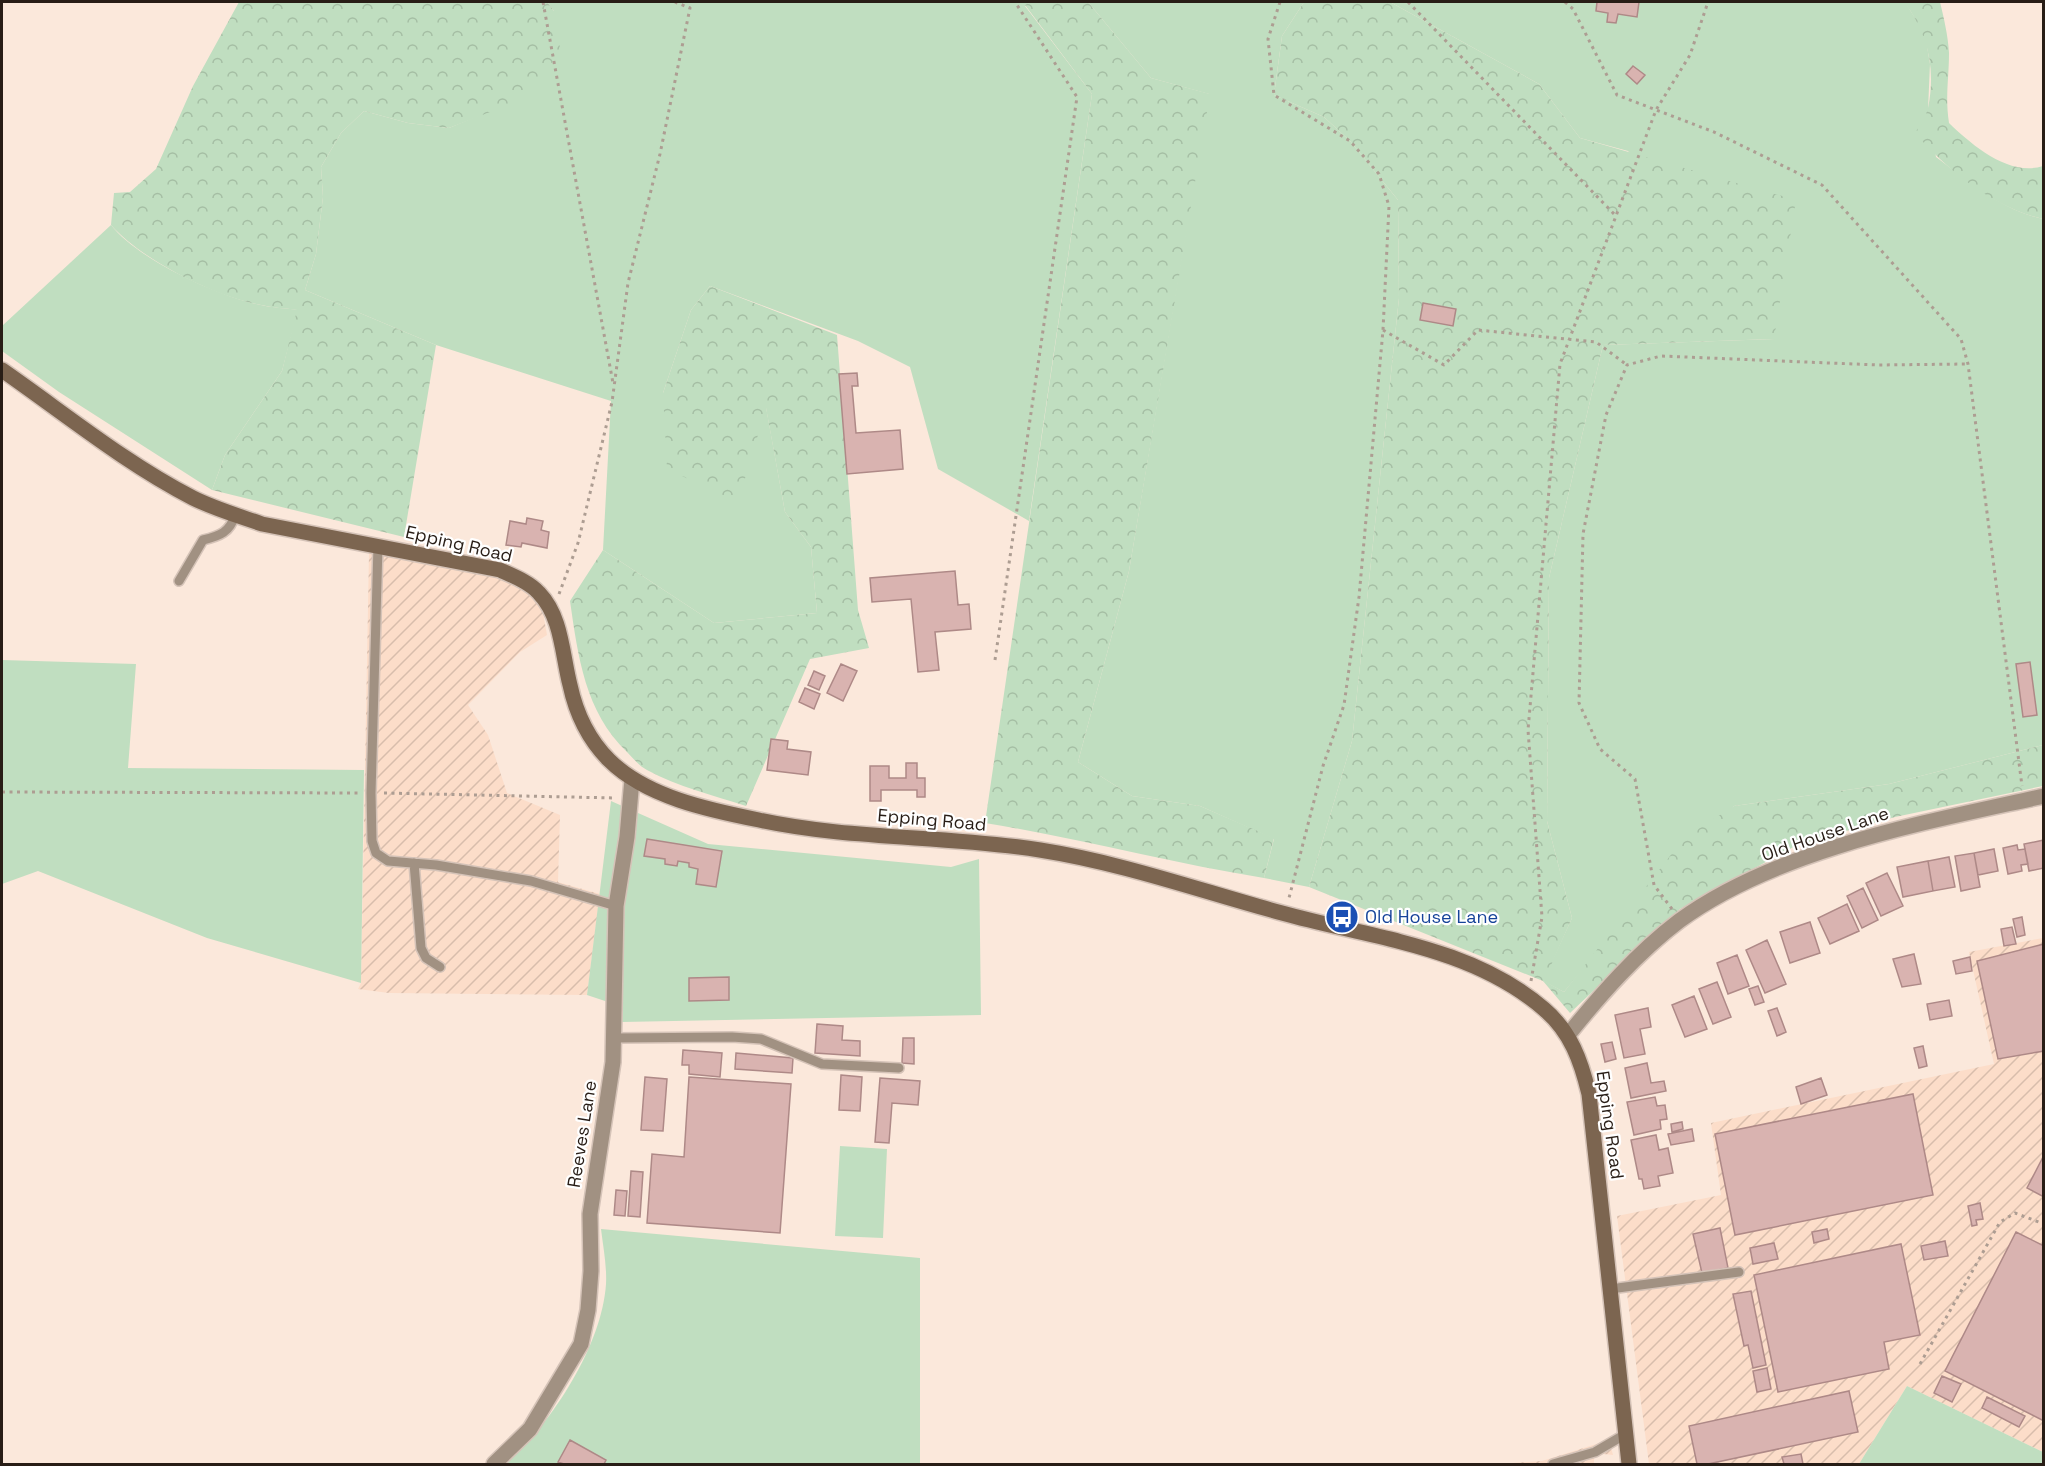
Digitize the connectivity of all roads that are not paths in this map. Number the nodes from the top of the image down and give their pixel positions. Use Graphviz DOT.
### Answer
graph roads {
  1 [pos="2,370"];
  2 [pos="235,515"];
  3 [pos="378,546"];
  4 [pos="179,581"];
  5 [pos="632,779"];
  6 [pos="2043,796"];
  7 [pos="414,863"];
  8 [pos="616,906"];
  9 [pos="440,967"];
  10 [pos="1568,1035"];
  11 [pos="613,1038"];
  12 [pos="898,1068"];
  13 [pos="1739,1272"];
  14 [pos="1610,1289"];
  15 [pos="1624,1435"];
  16 [pos="494,1464"];
  17 [pos="1553,1464"];
  18 [pos="1629,1464"];
  1 -- 2 [label="main road, Epping Road"];
  2 -- 3 [label="main road, Epping Road"];
  2 -- 4 [label="lane"];
  3 -- 5 [label="main road, Epping Road"];
  3 -- 7 [label="lane"];
  5 -- 8 [label="street, Reeves Lane"];
  5 -- 10 [label="main road, Epping Road"];
  6 -- 10 [label="street, Old House Lane"];
  7 -- 8 [label="lane"];
  7 -- 9 [label="lane"];
  8 -- 11 [label="street, Reeves Lane"];
  10 -- 14 [label="main road, Epping Road"];
  11 -- 12 [label="lane"];
  11 -- 16 [label="street, Reeves Lane"];
  13 -- 14 [label="lane"];
  14 -- 15 [label="main road, Epping Road"];
  15 -- 17 [label="lane"];
  15 -- 18 [label="main road, Epping Road"];
}
